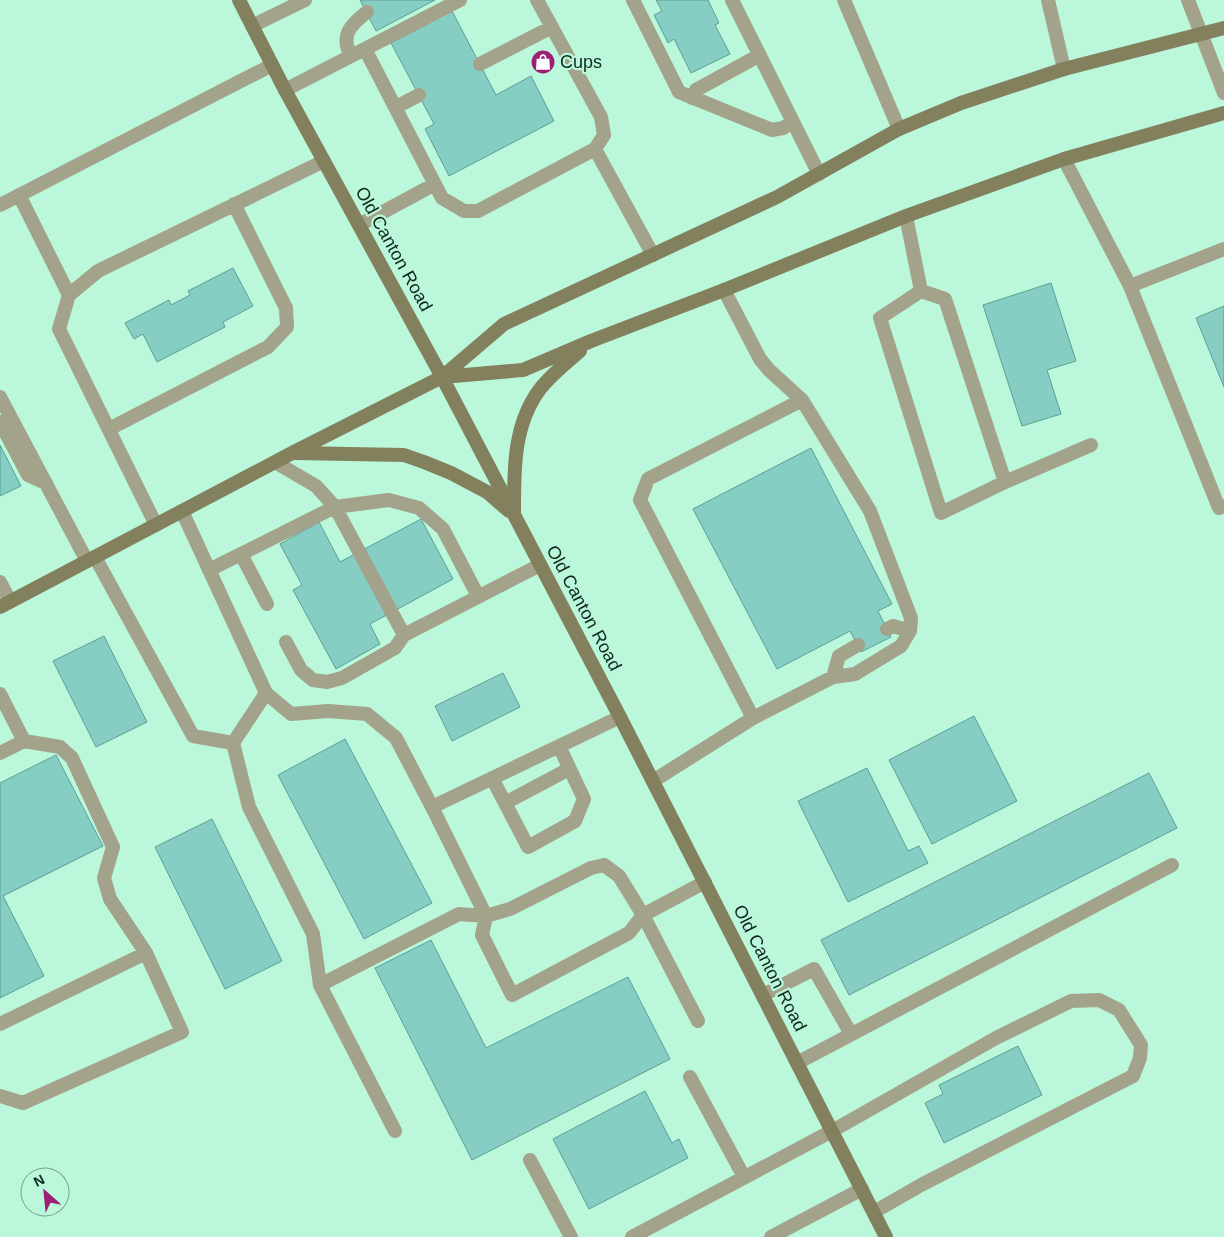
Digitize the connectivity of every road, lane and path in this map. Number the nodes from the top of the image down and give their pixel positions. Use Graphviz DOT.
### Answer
graph roads {
  1 [pos="239,0"];
  2 [pos="304,0"];
  3 [pos="460,0"];
  4 [pos="537,0"];
  5 [pos="633,0"];
  6 [pos="732,0"];
  7 [pos="844,0"];
  8 [pos="1048,0"];
  9 [pos="1188,0"];
  10 [pos="367,12"];
  11 [pos="252,26"];
  12 [pos="552,27"];
  13 [pos="1224,28"];
  14 [pos="1202,33"];
  15 [pos="365,49"];
  16 [pos="760,55"];
  17 [pos="351,56"];
  18 [pos="480,64"];
  19 [pos="272,65"];
  20 [pos="1064,70"];
  21 [pos="286,90"];
  22 [pos="1224,93"];
  23 [pos="419,95"];
  24 [pos="692,98"];
  25 [pos="396,108"];
  26 [pos="1224,113"];
  27 [pos="793,122"];
  28 [pos="899,129"];
  29 [pos="595,149"];
  30 [pos="1064,159"];
  31 [pos="324,161"];
  32 [pos="819,174"];
  33 [pos="435,184"];
  34 [pos="20,195"];
  35 [pos="234,204"];
  36 [pos="0,205"];
  37 [pos="906,216"];
  38 [pos="359,225"];
  39 [pos="1224,249"];
  40 [pos="652,254"];
  41 [pos="1130,286"];
  42 [pos="724,290"];
  43 [pos="920,291"];
  44 [pos="69,295"];
  45 [pos="591,341"];
  46 [pos="442,377"];
  47 [pos="0,396"];
  48 [pos="802,400"];
  49 [pos="0,422"];
  50 [pos="109,430"];
  51 [pos="1091,445"];
  52 [pos="292,453"];
  53 [pos="275,462"];
  54 [pos="1005,482"];
  55 [pos="46,483"];
  56 [pos="1224,506"];
  57 [pos="335,507"];
  58 [pos="182,511"];
  59 [pos="514,516"];
  60 [pos="156,525"];
  61 [pos="241,554"];
  62 [pos="91,559"];
  63 [pos="540,565"];
  64 [pos="209,570"];
  65 [pos="0,582"];
  66 [pos="478,596"];
  67 [pos="5,604"];
  68 [pos="267,604"];
  69 [pos="887,629"];
  70 [pos="910,631"];
  71 [pos="404,634"];
  72 [pos="286,642"];
  73 [pos="858,645"];
  74 [pos="833,677"];
  75 [pos="266,693"];
  76 [pos="0,694"];
  77 [pos="620,717"];
  78 [pos="753,718"];
  79 [pos="24,741"];
  80 [pos="233,743"];
  81 [pos="558,746"];
  82 [pos="0,753"];
  83 [pos="569,769"];
  84 [pos="492,778"];
  85 [pos="653,781"];
  86 [pos="506,803"];
  87 [pos="432,807"];
  88 [pos="1172,865"];
  89 [pos="705,882"];
  90 [pos="643,915"];
  91 [pos="486,916"];
  92 [pos="146,953"];
  93 [pos="320,985"];
  94 [pos="763,995"];
  95 [pos="698,1021"];
  96 [pos="0,1024"];
  97 [pos="851,1034"];
  98 [pos="797,1063"];
  99 [pos="690,1077"];
  100 [pos="0,1096"];
  101 [pos="394,1131"];
  102 [pos="832,1131"];
  103 [pos="530,1160"];
  104 [pos="744,1177"];
  105 [pos="862,1190"];
  106 [pos="874,1212"];
  107 [pos="571,1237"];
  108 [pos="632,1237"];
  109 [pos="771,1237"];
  110 [pos="886,1237"];
  1 -- 11 [label="main road, Old Canton Road"];
  2 -- 11 [label="street"];
  3 -- 15 [label="street"];
  4 -- 12 [label="street"];
  5 -- 24 [label="street"];
  6 -- 16 [label="street"];
  7 -- 28 [label="street"];
  8 -- 20 [label="street"];
  9 -- 14 [label="street"];
  10 -- 17 [label="street"];
  11 -- 19 [label="main road, Old Canton Road"];
  12 -- 18 [label="street"];
  12 -- 29 [label="street"];
  13 -- 14 [label="main road"];
  14 -- 20 [label="main road"];
  14 -- 22 [label="street"];
  15 -- 17 [label="street"];
  15 -- 25 [label="street"];
  16 -- 24 [label="street"];
  16 -- 27 [label="street"];
  17 -- 21 [label="street"];
  19 -- 21 [label="main road, Old Canton Road"];
  19 -- 34 [label="street"];
  20 -- 28 [label="main road"];
  21 -- 31 [label="main road, Old Canton Road"];
  23 -- 25 [label="street"];
  24 -- 27 [label="street"];
  25 -- 33 [label="street"];
  26 -- 30 [label="main road"];
  27 -- 32 [label="street"];
  28 -- 32 [label="main road"];
  29 -- 33 [label="street"];
  29 -- 40 [label="street"];
  30 -- 37 [label="main road"];
  30 -- 41 [label="street"];
  31 -- 35 [label="street"];
  31 -- 38 [label="main road, Old Canton Road"];
  32 -- 40 [label="main road"];
  33 -- 38 [label="street"];
  34 -- 36 [label="street"];
  34 -- 44 [label="street"];
  35 -- 44 [label="street"];
  35 -- 50 [label="street"];
  37 -- 42 [label="main road"];
  37 -- 43 [label="street"];
  38 -- 46 [label="main road, Old Canton Road"];
  39 -- 41 [label="street"];
  40 -- 46 [label="main road"];
  41 -- 56 [label="street"];
  42 -- 45 [label="main road"];
  42 -- 48 [label="street"];
  43 -- 54 [label="street"];
  43 -- 54 [label="street"];
  44 -- 50 [label="street"];
  45 -- 46 [label="main road"];
  45 -- 59 [label="main road"];
  46 -- 52 [label="main road"];
  46 -- 59 [label="main road, Old Canton Road"];
  47 -- 55 [label="street"];
  48 -- 70 [label="street"];
  48 -- 78 [label="street"];
  49 -- 55 [label="street"];
  50 -- 60 [label="street"];
  51 -- 54 [label="street"];
  52 -- 53 [label="main road"];
  52 -- 59 [label="main road"];
  53 -- 57 [label="street"];
  53 -- 58 [label="main road"];
  55 -- 62 [label="street"];
  57 -- 61 [label="street"];
  57 -- 66 [label="street"];
  57 -- 71 [label="street"];
  58 -- 60 [label="main road"];
  58 -- 64 [label="street"];
  59 -- 63 [label="main road, Old Canton Road"];
  60 -- 62 [label="main road"];
  61 -- 64 [label="street"];
  61 -- 68 [label="street"];
  62 -- 67 [label="main road"];
  62 -- 80 [label="street"];
  63 -- 66 [label="street"];
  63 -- 77 [label="main road, Old Canton Road"];
  64 -- 75 [label="street"];
  65 -- 67 [label="street"];
  66 -- 71 [label="street"];
  69 -- 70 [label="street"];
  70 -- 74 [label="street"];
  71 -- 72 [label="street"];
  73 -- 74 [label="street"];
  74 -- 78 [label="street"];
  75 -- 80 [label="street"];
  75 -- 87 [label="street"];
  76 -- 79 [label="street"];
  77 -- 81 [label="street"];
  77 -- 85 [label="main road, Old Canton Road"];
  78 -- 85 [label="street"];
  79 -- 82 [label="street"];
  79 -- 92 [label="street"];
  80 -- 93 [label="street"];
  81 -- 83 [label="street"];
  81 -- 84 [label="street"];
  83 -- 86 [label="street"];
  83 -- 86 [label="street"];
  84 -- 86 [label="street"];
  84 -- 87 [label="street"];
  85 -- 89 [label="main road, Old Canton Road"];
  87 -- 91 [label="street"];
  88 -- 97 [label="street"];
  89 -- 90 [label="street"];
  89 -- 94 [label="main road, Old Canton Road"];
  90 -- 91 [label="street"];
  90 -- 91 [label="street"];
  90 -- 95 [label="street"];
  91 -- 93 [label="street"];
  92 -- 96 [label="street"];
  92 -- 100 [label="street"];
  93 -- 101 [label="street"];
  94 -- 97 [label="street"];
  94 -- 98 [label="main road, Old Canton Road"];
  97 -- 98 [label="street"];
  98 -- 102 [label="main road, Old Canton Road"];
  99 -- 104 [label="street"];
  102 -- 104 [label="street"];
  102 -- 105 [label="main road, Old Canton Road"];
  102 -- 106 [label="street"];
  103 -- 107 [label="street"];
  104 -- 108 [label="street"];
  105 -- 106 [label="main road, Old Canton Road"];
  105 -- 109 [label="street"];
  106 -- 110 [label="main road, Old Canton Road"];
}
